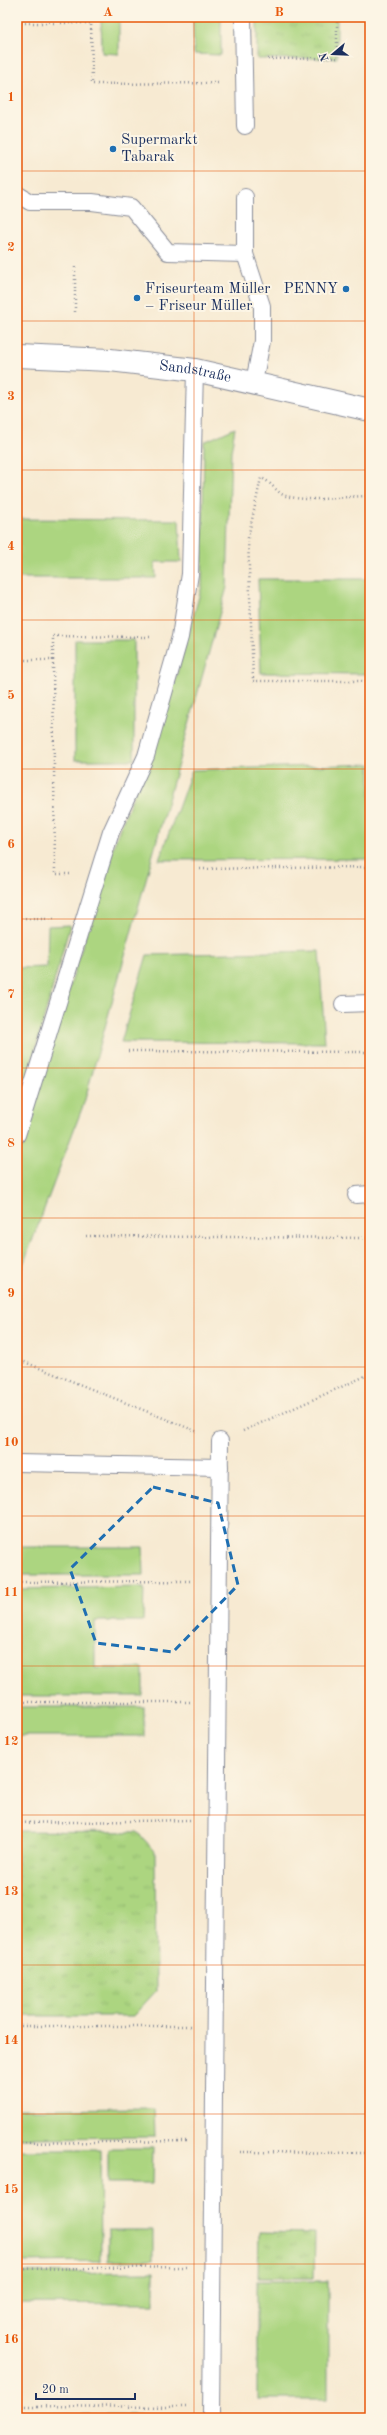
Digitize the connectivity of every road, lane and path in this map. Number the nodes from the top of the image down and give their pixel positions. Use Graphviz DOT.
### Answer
graph roads {
  1 [pos="91,17"];
  2 [pos="244,17"];
  3 [pos="337,17"];
  4 [pos="17,23"];
  5 [pos="91,23"];
  6 [pos="244,59"];
  7 [pos="244,83"];
  8 [pos="245,126"];
  9 [pos="17,194"];
  10 [pos="245,198"];
  11 [pos="246,254"];
  12 [pos="75,267"];
  13 [pos="75,312"];
  14 [pos="17,356"];
  15 [pos="195,370"];
  16 [pos="254,382"];
  17 [pos="370,410"];
  18 [pos="370,496"];
  19 [pos="180,637"];
  20 [pos="17,660"];
  21 [pos="53,660"];
  22 [pos="370,681"];
  23 [pos="370,866"];
  24 [pos="200,869"];
  25 [pos="97,874"];
  26 [pos="17,919"];
  27 [pos="84,919"];
  28 [pos="370,1003"];
  29 [pos="344,1004"];
  30 [pos="128,1051"];
  31 [pos="370,1052"];
  32 [pos="17,1135"];
  33 [pos="86,1236"];
  34 [pos="370,1238"];
  35 [pos="17,1358"];
  36 [pos="370,1374"];
  37 [pos="220,1441"];
  38 [pos="17,1463"];
  39 [pos="220,1467"];
  40 [pos="219,1580"];
  41 [pos="17,1582"];
  42 [pos="17,1702"];
  43 [pos="218,1702"];
  44 [pos="216,1820"];
  45 [pos="17,1823"];
  46 [pos="17,2026"];
  47 [pos="214,2026"];
  48 [pos="17,2143"];
  49 [pos="213,2146"];
  50 [pos="370,2153"];
  51 [pos="212,2267"];
  52 [pos="17,2269"];
  53 [pos="17,2406"];
  54 [pos="211,2413"];
  1 -- 5 [label="path"];
  2 -- 6 [label="lane"];
  3 -- 6 [label="path"];
  4 -- 5 [label="path"];
  5 -- 7 [label="path"];
  6 -- 7 [label="lane"];
  7 -- 8 [label="lane"];
  9 -- 11 [label="lane"];
  10 -- 11 [label="lane"];
  11 -- 16 [label="lane"];
  12 -- 13 [label="path"];
  14 -- 15 [label="street, Sandstraße"];
  15 -- 16 [label="street, Sandstraße"];
  15 -- 19 [label="lane"];
  16 -- 17 [label="street, Sandstraße"];
  18 -- 22 [label="path"];
  19 -- 21 [label="path"];
  19 -- 25 [label="lane"];
  20 -- 21 [label="path"];
  21 -- 25 [label="path"];
  23 -- 24 [label="path"];
  25 -- 27 [label="lane"];
  26 -- 27 [label="path"];
  27 -- 32 [label="lane"];
  28 -- 29 [label="lane"];
  30 -- 31 [label="path"];
  33 -- 34 [label="path"];
  35 -- 37 [label="path"];
  36 -- 37 [label="path"];
  37 -- 39 [label="lane"];
  38 -- 39 [label="lane"];
  39 -- 40 [label="lane"];
  40 -- 41 [label="path"];
  40 -- 43 [label="lane"];
  42 -- 43 [label="path"];
  43 -- 44 [label="lane"];
  44 -- 45 [label="path"];
  44 -- 47 [label="lane"];
  46 -- 47 [label="path"];
  47 -- 49 [label="lane"];
  48 -- 49 [label="path"];
  49 -- 50 [label="path"];
  49 -- 51 [label="lane"];
  51 -- 52 [label="path"];
  51 -- 54 [label="lane"];
  53 -- 54 [label="path"];
}
